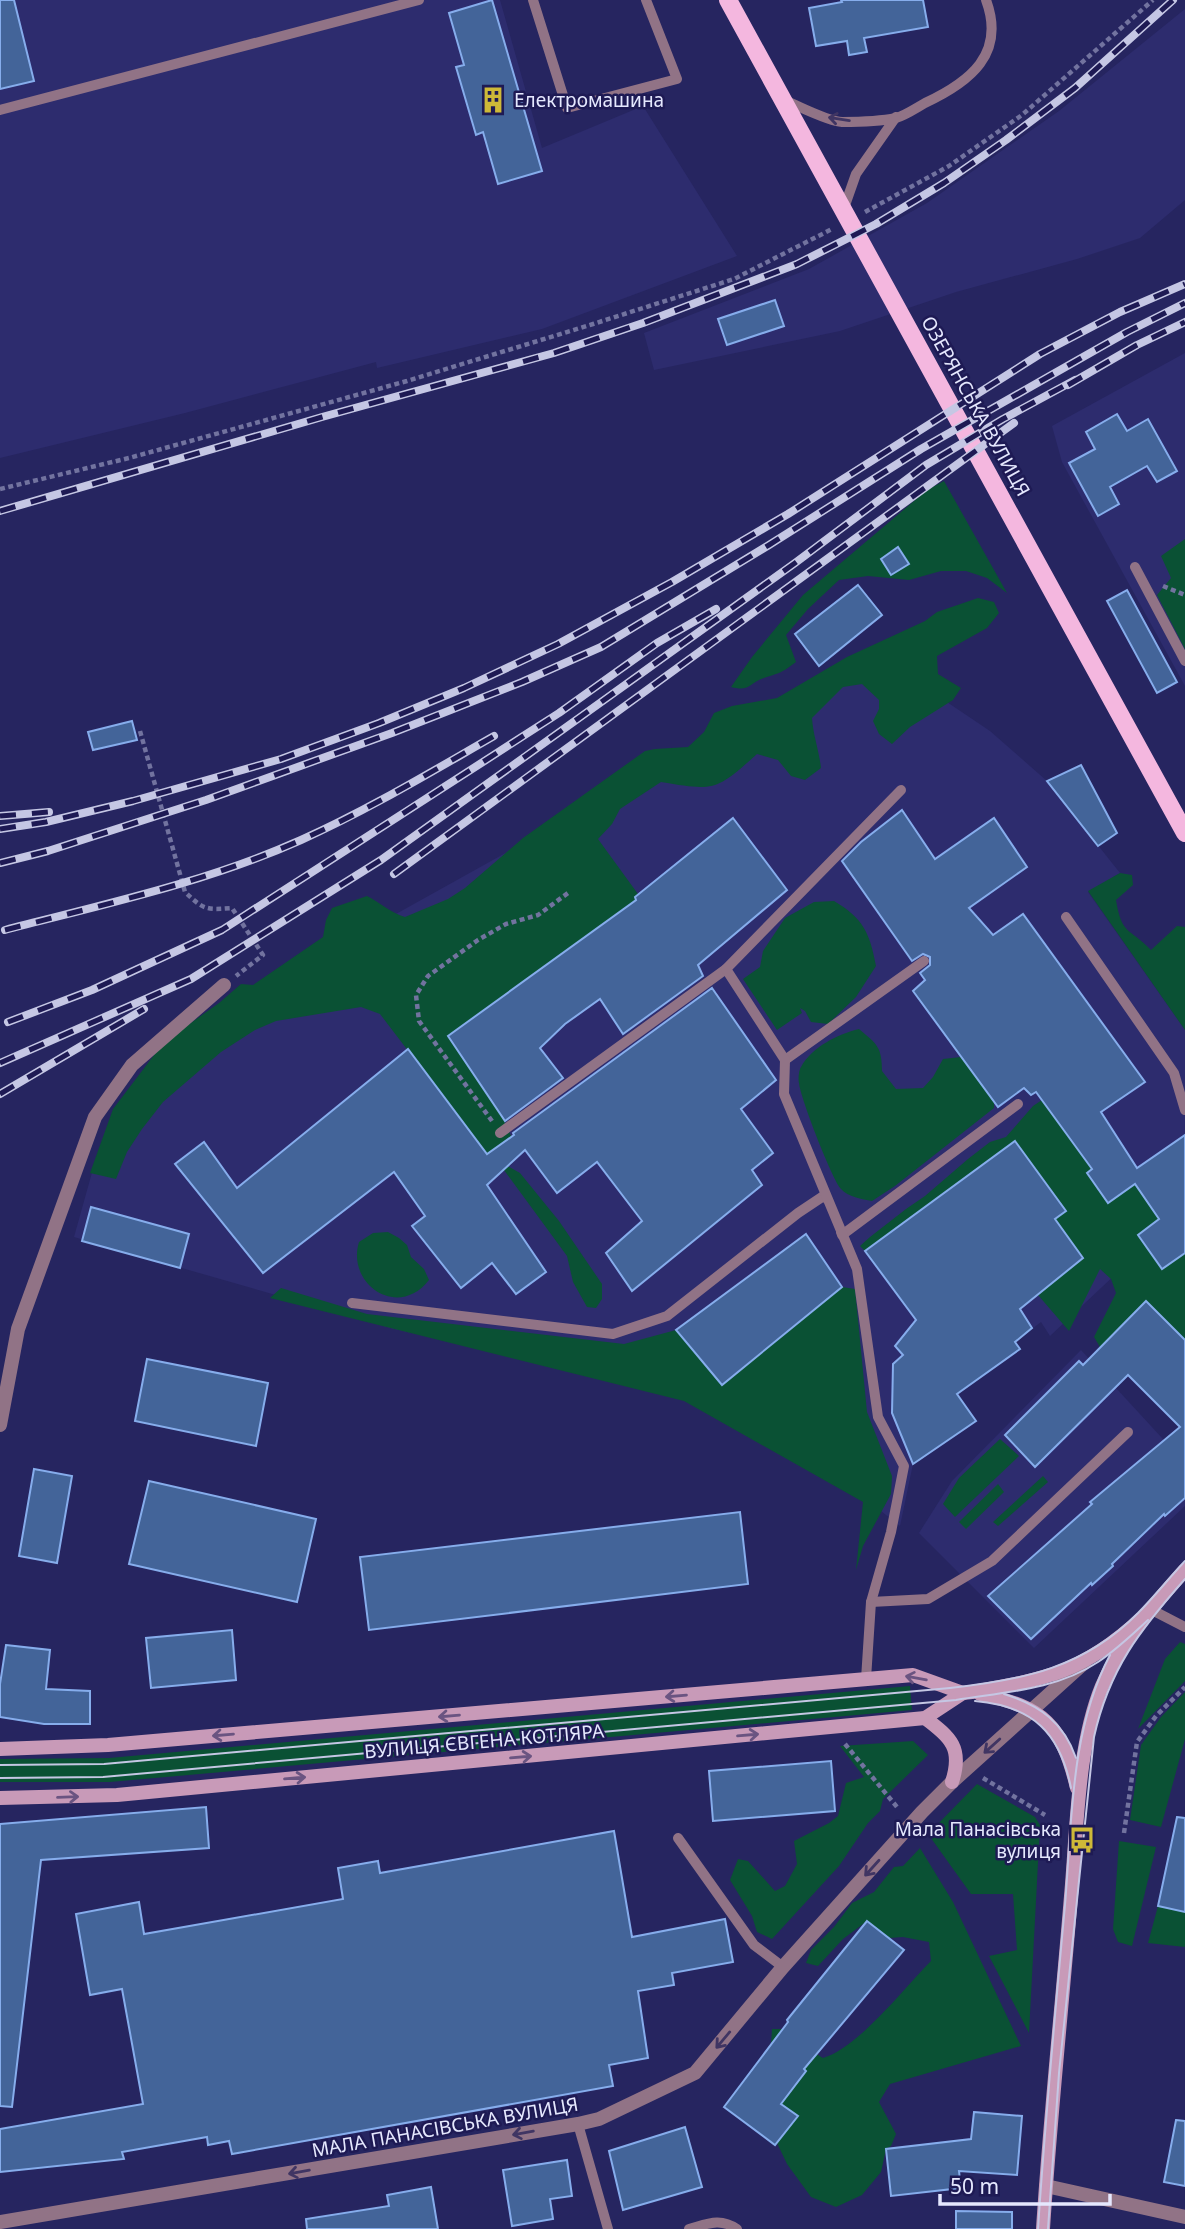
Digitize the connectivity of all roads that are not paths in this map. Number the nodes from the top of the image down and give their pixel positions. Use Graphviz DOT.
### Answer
graph roads {
  1 [pos="419,0"];
  2 [pos="533,0"];
  3 [pos="646,0"];
  4 [pos="729,0"];
  5 [pos="986,0"];
  6 [pos="784,101"];
  7 [pos="0,110"];
  8 [pos="896,117"];
  9 [pos="850,212"];
  10 [pos="1135,567"];
  11 [pos="1185,661"];
  12 [pos="901,790"];
  13 [pos="1185,833"];
  14 [pos="1066,917"];
  15 [pos="924,961"];
  16 [pos="726,969"];
  17 [pos="224,985"];
  18 [pos="785,1060"];
  19 [pos="1018,1104"];
  20 [pos="1185,1110"];
  21 [pos="500,1133"];
  22 [pos="825,1195"];
  23 [pos="842,1235"];
  24 [pos="352,1303"];
  25 [pos="0,1425"];
  26 [pos="1128,1432"];
  27 [pos="1185,1570"];
  28 [pos="871,1602"];
  29 [pos="1146,1614"];
  30 [pos="1185,1627"];
  31 [pos="1089,1659"];
  32 [pos="866,1679"];
  33 [pos="967,1693"];
  34 [pos="1031,1710"];
  35 [pos="925,1718"];
  36 [pos="0,1749"];
  37 [pos="952,1782"];
  38 [pos="0,1798"];
  39 [pos="1080,1799"];
  40 [pos="678,1838"];
  41 [pos="783,1967"];
  42 [pos="578,2124"];
  43 [pos="1046,2186"];
  44 [pos="1185,2217"];
  45 [pos="0,2222"];
  46 [pos="608,2229"];
  47 [pos="689,2229"];
  48 [pos="737,2229"];
  49 [pos="1043,2229"];
  1 -- 7 [label="lane"];
  2 -- 3 [label="lane"];
  4 -- 6 [label="main road, ОЗЕРЯНСЬКА ВУЛИЦЯ"];
  5 -- 8 [label="lane"];
  8 -- 6 [label="lane, one-way"];
  6 -- 9 [label="main road, ОЗЕРЯНСЬКА ВУЛИЦЯ"];
  8 -- 9 [label="lane"];
  9 -- 13 [label="main road, ОЗЕРЯНСЬКА ВУЛИЦЯ"];
  10 -- 11 [label="lane"];
  12 -- 16 [label="lane"];
  14 -- 20 [label="lane"];
  15 -- 18 [label="lane"];
  16 -- 18 [label="lane"];
  16 -- 21 [label="lane"];
  17 -- 25 [label="street"];
  18 -- 22 [label="lane"];
  19 -- 23 [label="lane"];
  22 -- 23 [label="lane"];
  22 -- 24 [label="lane"];
  23 -- 28 [label="lane"];
  26 -- 28 [label="lane"];
  27 -- 29 [label="main road"];
  28 -- 32 [label="lane"];
  29 -- 30 [label="lane"];
  29 -- 31 [label="main road, ВУЛИЦЯ ЄВГЕНА КОТЛЯРА"];
  29 -- 39 [label="main road"];
  31 -- 33 [label="main road, ВУЛИЦЯ ЄВГЕНА КОТЛЯРА"];
  31 -- 34 [label="street, МАЛА ПАНАСІВСЬКА ВУЛИЦЯ"];
  33 -- 32 [label="main road, ВУЛИЦЯ ЄВГЕНА КОТЛЯРА, one-way"];
  32 -- 36 [label="main road, ВУЛИЦЯ ЄВГЕНА КОТЛЯРА, one-way"];
  33 -- 34 [label="main road"];
  33 -- 35 [label="main road, ВУЛИЦЯ ЄВГЕНА КОТЛЯРА"];
  34 -- 37 [label="street, МАЛА ПАНАСІВСЬКА ВУЛИЦЯ, one-way"];
  34 -- 39 [label="main road"];
  35 -- 37 [label="main road"];
  38 -- 35 [label="main road, ВУЛИЦЯ ЄВГЕНА КОТЛЯРА, one-way"];
  37 -- 41 [label="street, МАЛА ПАНАСІВСЬКА ВУЛИЦЯ, one-way"];
  39 -- 43 [label="main road"];
  40 -- 41 [label="lane"];
  41 -- 42 [label="street, МАЛА ПАНАСІВСЬКА ВУЛИЦЯ, one-way"];
  42 -- 45 [label="street, МАЛА ПАНАСІВСЬКА ВУЛИЦЯ, one-way"];
  42 -- 46 [label="lane"];
  43 -- 44 [label="street"];
  43 -- 49 [label="main road"];
  47 -- 48 [label="lane"];
}
